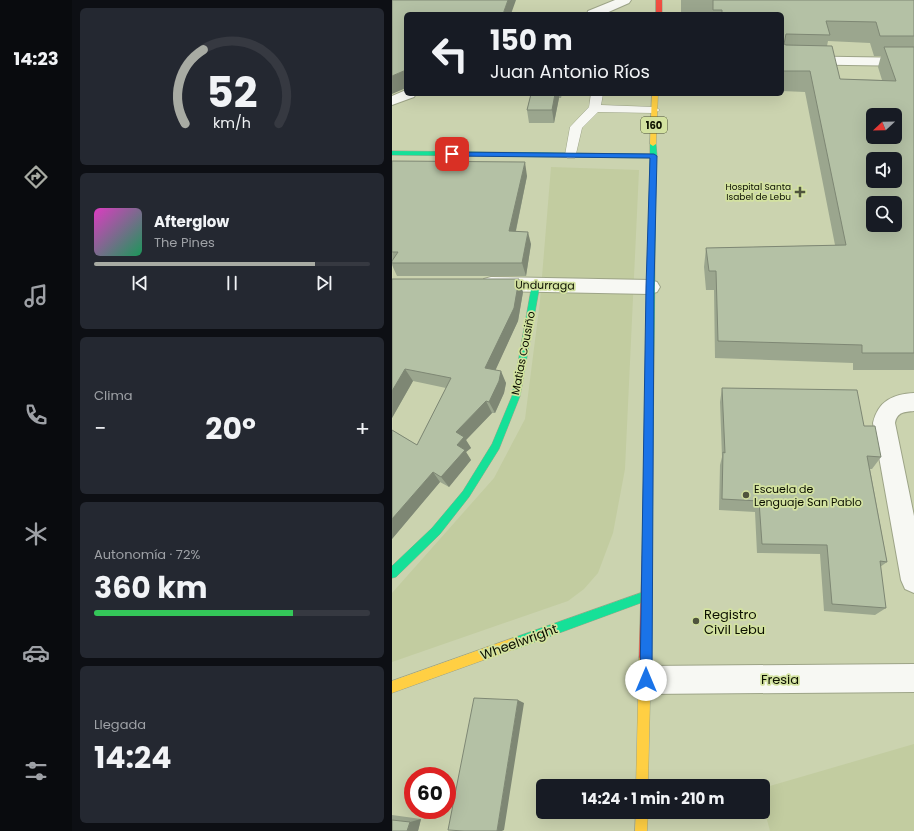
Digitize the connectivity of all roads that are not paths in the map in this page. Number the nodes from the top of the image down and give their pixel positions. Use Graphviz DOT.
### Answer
graph roads {
  1 [pos="625,0"];
  2 [pos="659,0"];
  3 [pos="598,12"];
  4 [pos="659,12"];
  5 [pos="784,60"];
  6 [pos="914,62"];
  7 [pos="404,96"];
  8 [pos="597,96"];
  9 [pos="655,96"];
  10 [pos="392,101"];
  11 [pos="594,108"];
  12 [pos="654,110"];
  13 [pos="392,153"];
  14 [pos="571,155"];
  15 [pos="654,156"];
  16 [pos="475,284"];
  17 [pos="536,284"];
  18 [pos="650,287"];
  19 [pos="914,402"];
  20 [pos="392,573"];
  21 [pos="914,580"];
  22 [pos="646,596"];
  23 [pos="914,678"];
  24 [pos="646,680"];
  25 [pos="392,687"];
  26 [pos="642,779"];
  27 [pos="642,819"];
  28 [pos="641,831"];
  1 -- 3 [label="street"];
  2 -- 4 [label="main road"];
  5 -- 6 [label="street"];
  7 -- 10 [label="street"];
  8 -- 11 [label="lane"];
  9 -- 12 [label="main road, 160"];
  11 -- 12 [label="lane"];
  11 -- 14 [label="lane"];
  12 -- 15 [label="main road, 160"];
  13 -- 14 [label="main road"];
  14 -- 15 [label="main road"];
  15 -- 18 [label="main road, 160"];
  16 -- 17 [label="street, Undurraga"];
  17 -- 18 [label="street, Undurraga"];
  17 -- 20 [label="main road, Matias Cousiño"];
  18 -- 22 [label="main road, 160"];
  19 -- 21 [label="street"];
  22 -- 24 [label="main road, 160"];
  22 -- 25 [label="main road, Wheelwright"];
  23 -- 24 [label="street, Fresia"];
  24 -- 26 [label="main road, 160"];
  27 -- 28 [label="main road"];
}
